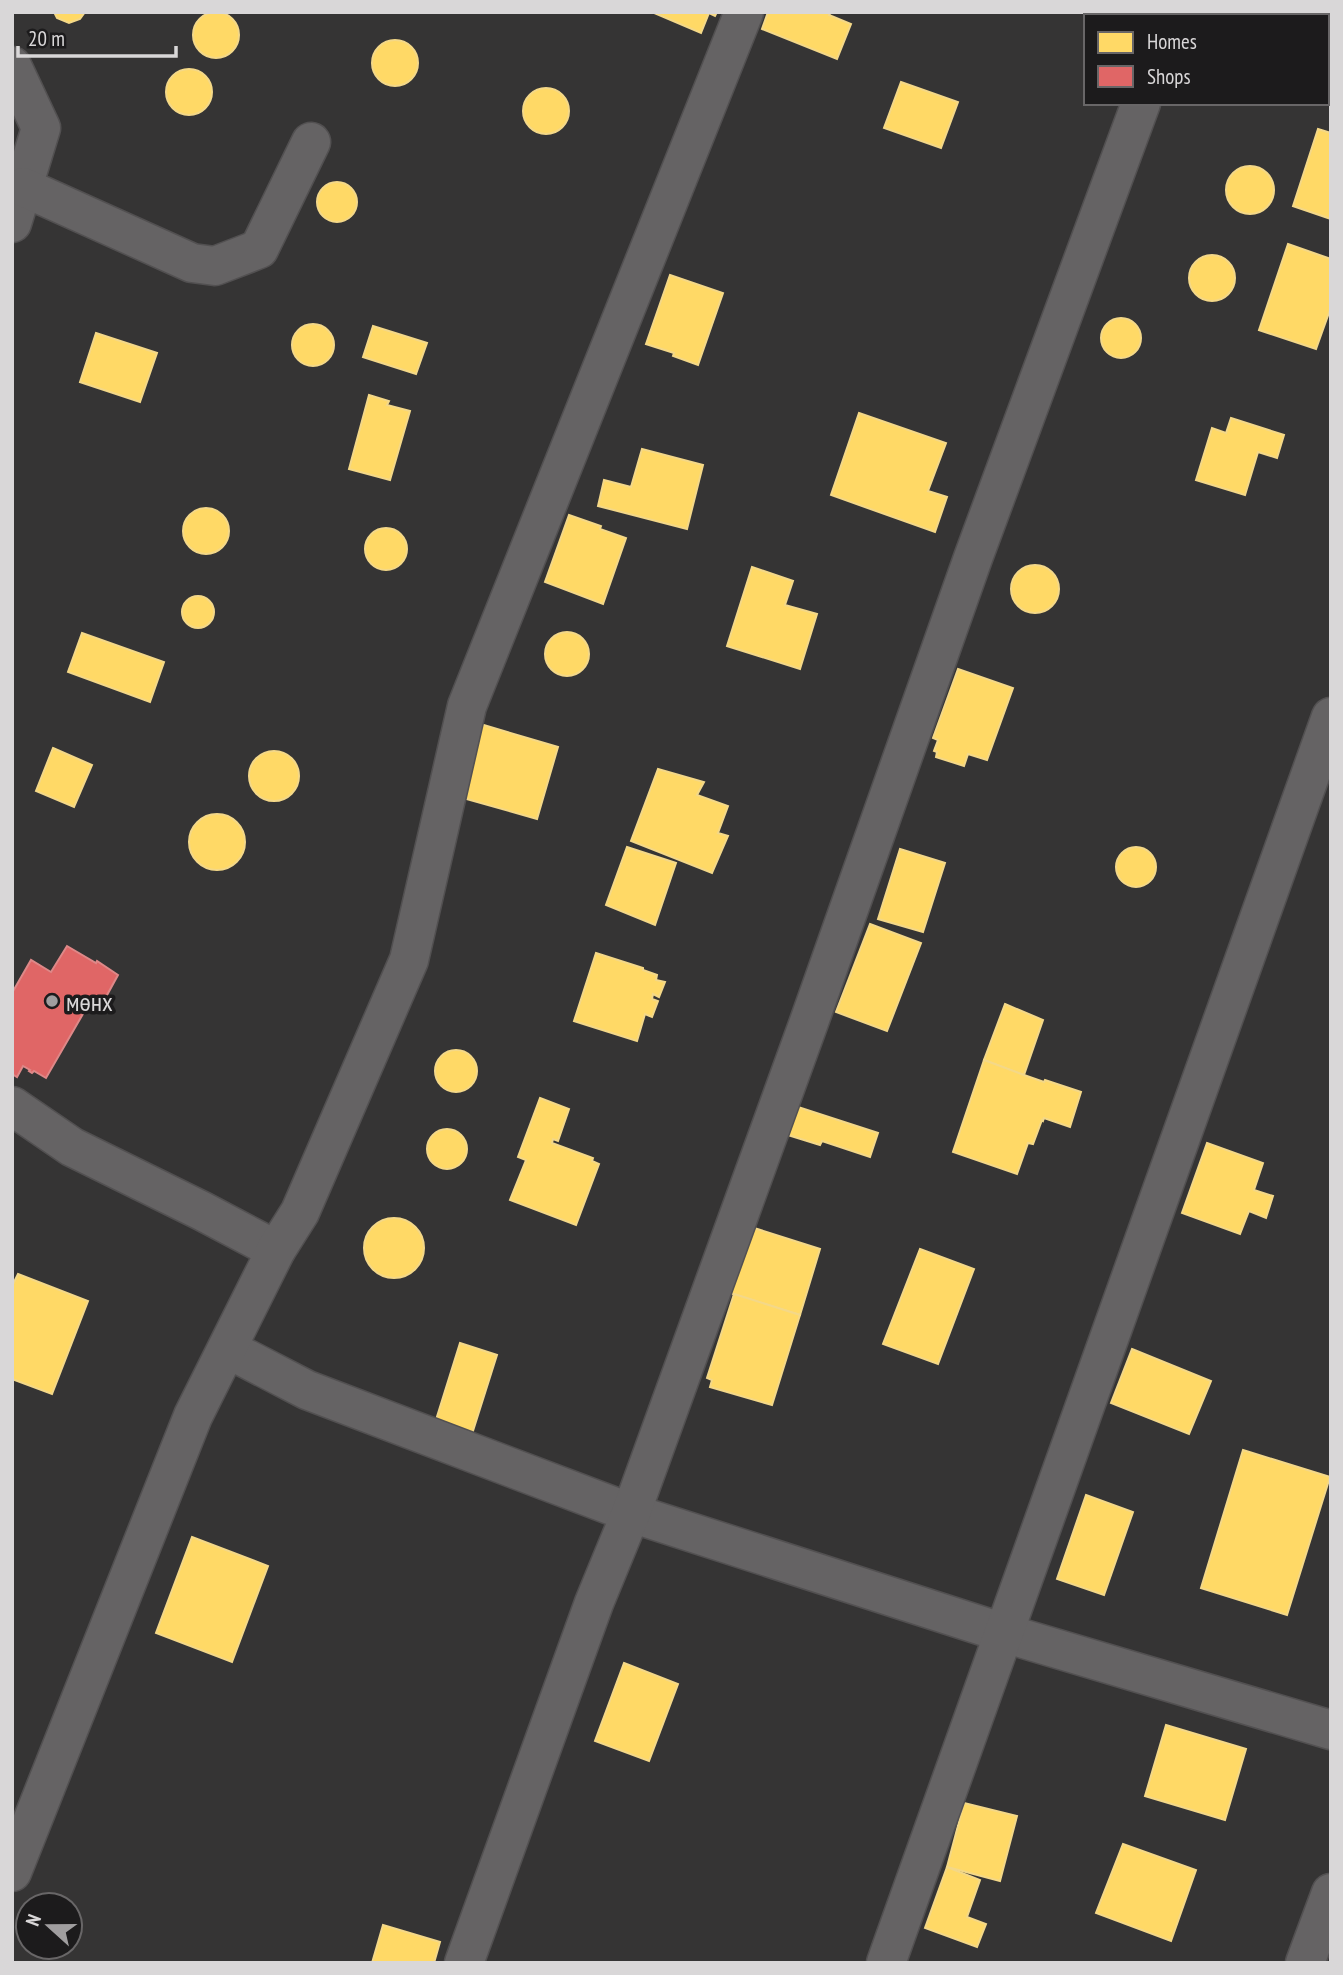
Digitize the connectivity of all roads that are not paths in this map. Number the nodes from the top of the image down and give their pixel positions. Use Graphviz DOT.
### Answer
graph roads {
  1 [pos="744,12"];
  2 [pos="12,66"];
  3 [pos="1140,105"];
  4 [pos="311,142"];
  5 [pos="23,187"];
  6 [pos="12,223"];
  7 [pos="1331,717"];
  8 [pos="12,1106"];
  9 [pos="276,1250"];
  10 [pos="228,1349"];
  11 [pos="631,1513"];
  12 [pos="1004,1633"];
  13 [pos="1331,1730"];
  14 [pos="12,1872"];
  15 [pos="1331,1893"];
  16 [pos="464,1963"];
  17 [pos="886,1963"];
  18 [pos="1305,1963"];
  1 -- 9 [label="street"];
  2 -- 5 [label="street"];
  3 -- 11 [label="street"];
  4 -- 5 [label="street"];
  5 -- 6 [label="street"];
  7 -- 12 [label="street"];
  8 -- 9 [label="street"];
  9 -- 10 [label="street"];
  10 -- 11 [label="street"];
  10 -- 14 [label="street"];
  11 -- 12 [label="street"];
  11 -- 16 [label="street"];
  12 -- 13 [label="street"];
  12 -- 17 [label="street"];
  15 -- 18 [label="street"];
}
